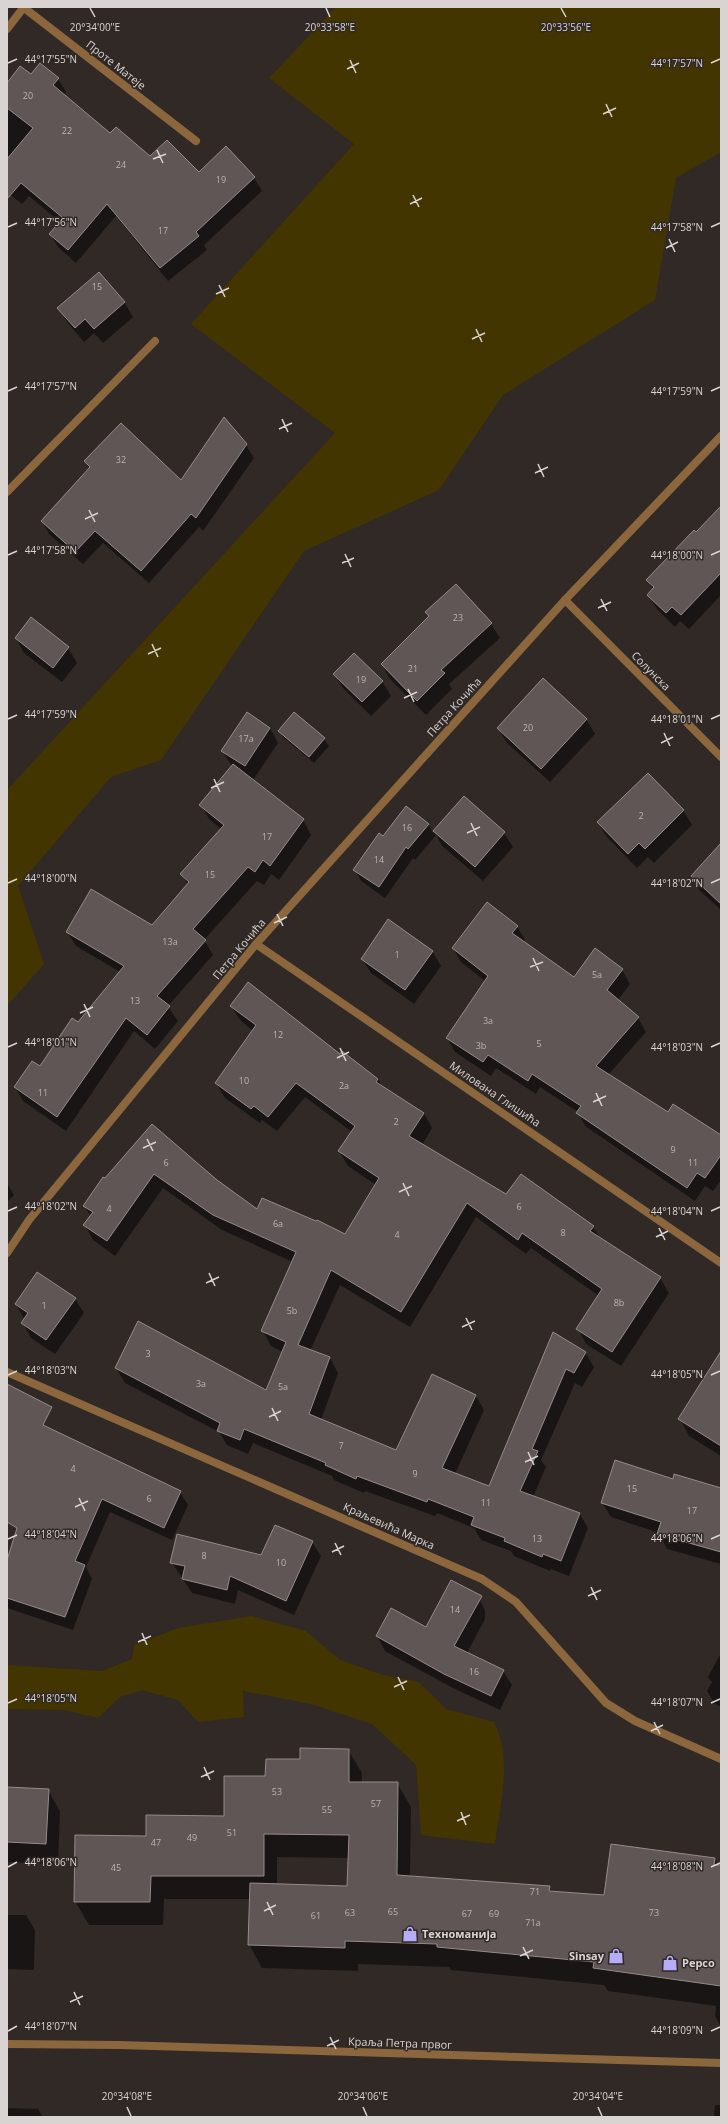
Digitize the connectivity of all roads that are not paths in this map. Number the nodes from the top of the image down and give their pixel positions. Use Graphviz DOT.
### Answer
graph roads {
  1 [pos="24,7"];
  2 [pos="7,29"];
  3 [pos="196,141"];
  4 [pos="155,341"];
  5 [pos="721,436"];
  6 [pos="7,492"];
  7 [pos="565,600"];
  8 [pos="721,758"];
  9 [pos="256,944"];
  10 [pos="7,1253"];
  11 [pos="721,1263"];
  12 [pos="7,1372"];
  13 [pos="721,1758"];
  14 [pos="7,2044"];
  15 [pos="721,2063"];
  1 -- 2 [label="street"];
  1 -- 3 [label="street, Проте Матеје"];
  4 -- 6 [label="street"];
  5 -- 7 [label="street, Петра Кочића"];
  7 -- 8 [label="street, Солунска"];
  7 -- 9 [label="street, Петра Кочића"];
  9 -- 10 [label="street, Петра Кочића"];
  9 -- 11 [label="street, Милована Глишића"];
  12 -- 13 [label="street, Краљевића Марка"];
  14 -- 15 [label="street, Краља Петра првог"];
}
